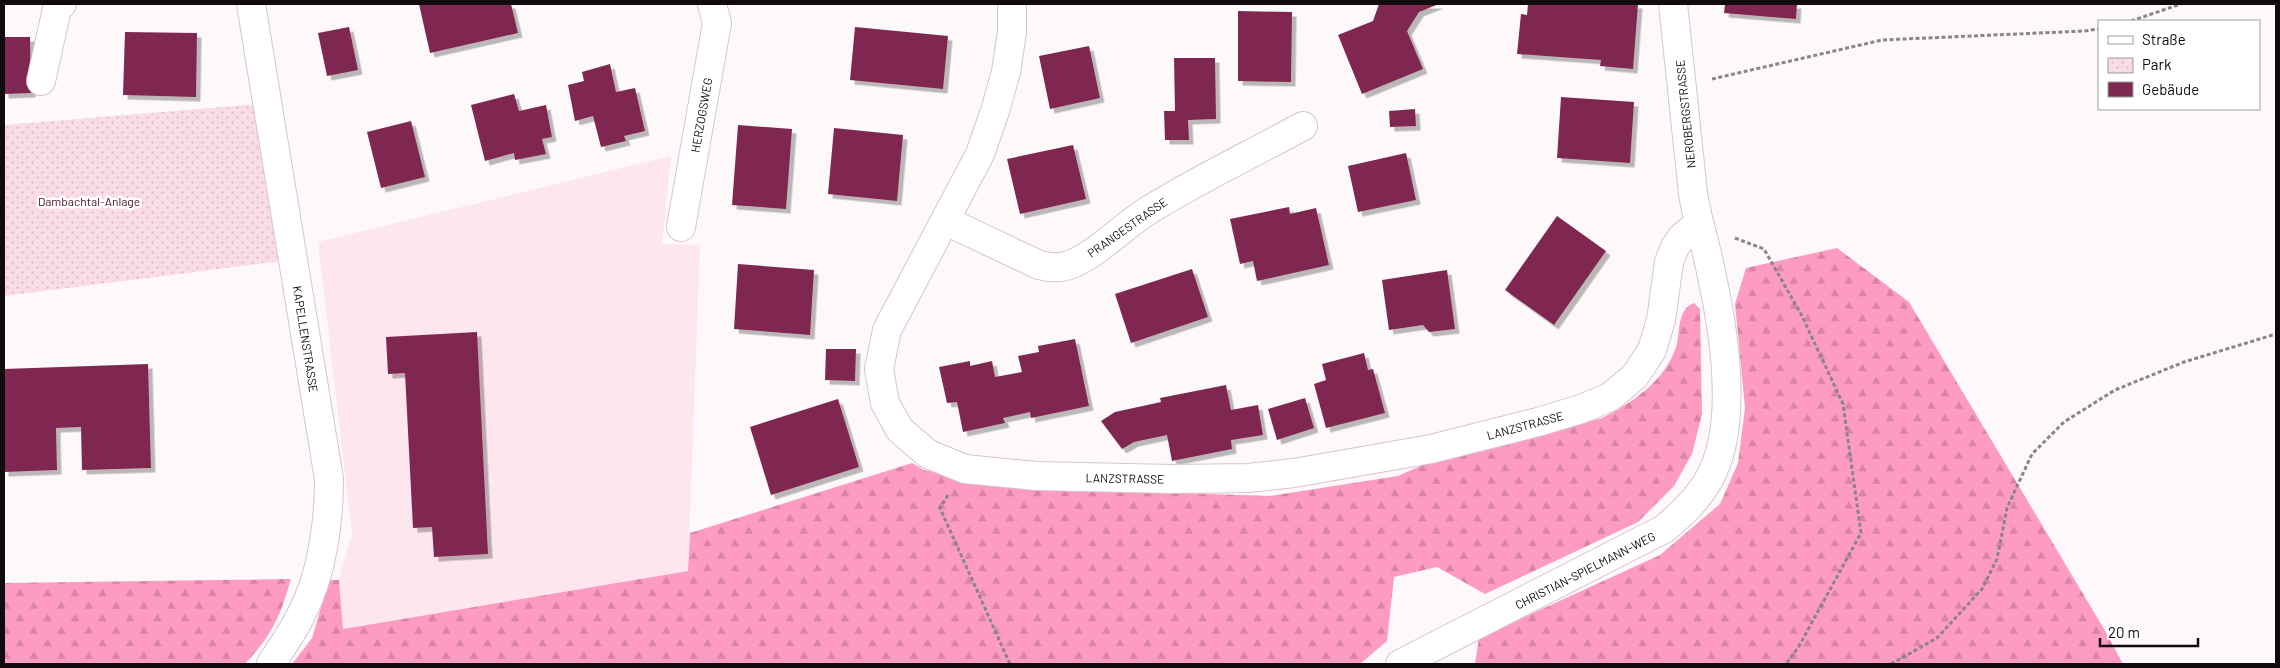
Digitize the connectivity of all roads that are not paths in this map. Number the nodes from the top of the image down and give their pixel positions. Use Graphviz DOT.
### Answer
graph roads {
  1 [pos="62,4"];
  2 [pos="251,4"];
  3 [pos="712,4"];
  4 [pos="1012,4"];
  5 [pos="1673,4"];
  6 [pos="41,81"];
  7 [pos="1303,126"];
  8 [pos="946,221"];
  9 [pos="1698,224"];
  10 [pos="682,227"];
  11 [pos="271,664"];
  12 [pos="1400,664"];
  1 -- 6 [label="street"];
  2 -- 11 [label="street, KAPELLENSTRASSE"];
  3 -- 10 [label="street, HERZOGSWEG"];
  4 -- 8 [label="street, LANZSTRASSE"];
  5 -- 9 [label="street, NEROBERGSTRASSE"];
  7 -- 8 [label="street, PRANGESTRASSE"];
  8 -- 9 [label="street, LANZSTRASSE"];
  9 -- 12 [label="street, CHRISTIAN-SPIELMANN-WEG"];
}
